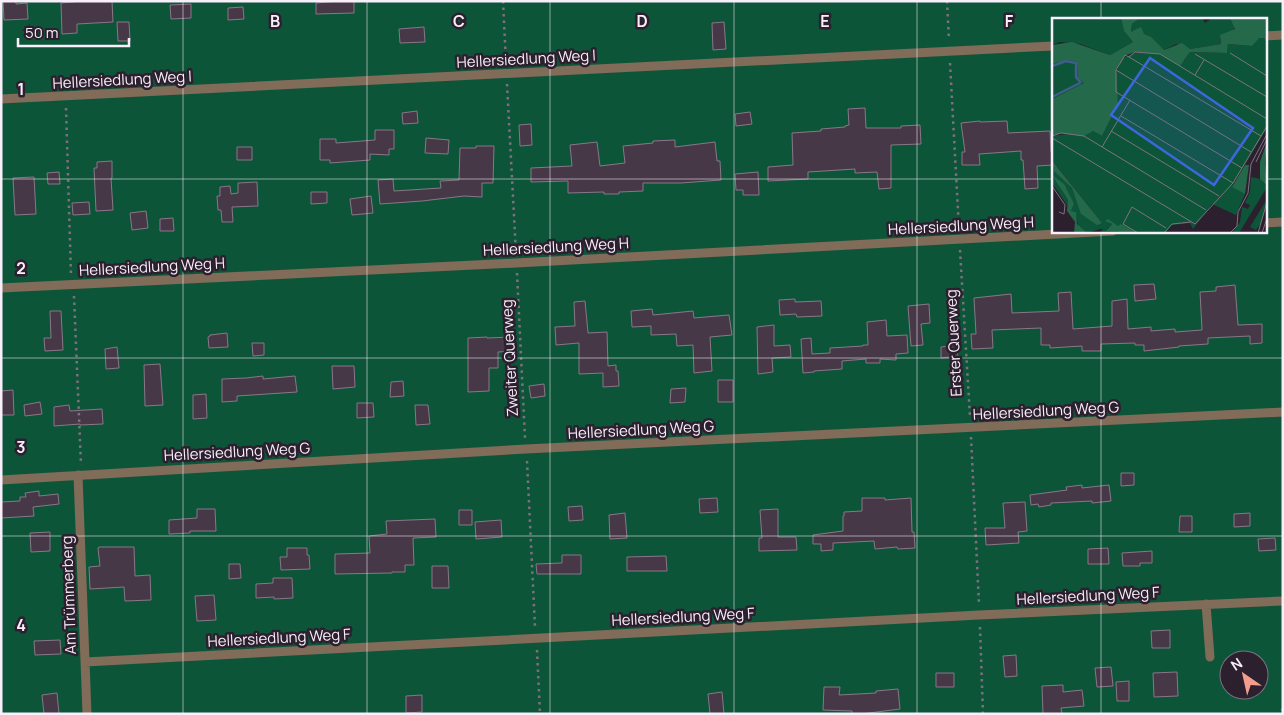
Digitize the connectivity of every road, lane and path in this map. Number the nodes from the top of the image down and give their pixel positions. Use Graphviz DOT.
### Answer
graph roads {
  1 [pos="503,1"];
  2 [pos="947,1"];
  3 [pos="1283,35"];
  4 [pos="1266,36"];
  5 [pos="1052,46"];
  6 [pos="950,51"];
  7 [pos="506,73"];
  8 [pos="66,96"];
  9 [pos="1,100"];
  10 [pos="1283,222"];
  11 [pos="1266,223"];
  12 [pos="1096,232"];
  13 [pos="960,240"];
  14 [pos="516,263"];
  15 [pos="73,285"];
  16 [pos="1,288"];
  17 [pos="1283,412"];
  18 [pos="970,428"];
  19 [pos="526,449"];
  20 [pos="80,475"];
  21 [pos="1,480"];
  22 [pos="1283,601"];
  23 [pos="1206,604"];
  24 [pos="980,615"];
  25 [pos="536,638"];
  26 [pos="1210,657"];
  27 [pos="85,662"];
  28 [pos="87,714"];
  29 [pos="540,714"];
  30 [pos="983,714"];
  1 -- 7 [label="path, Zweiter Querweg"];
  2 -- 6 [label="path, Erster Querweg"];
  3 -- 4 [label="lane"];
  5 -- 6 [label="lane, Hellersiedlung Weg I"];
  6 -- 7 [label="lane, Hellersiedlung Weg I"];
  6 -- 13 [label="path, Erster Querweg"];
  7 -- 8 [label="lane, Hellersiedlung Weg I"];
  7 -- 14 [label="path, Zweiter Querweg"];
  8 -- 9 [label="lane, Hellersiedlung Weg I"];
  8 -- 15 [label="path"];
  10 -- 11 [label="lane"];
  12 -- 13 [label="lane, Hellersiedlung Weg H"];
  13 -- 14 [label="lane, Hellersiedlung Weg H"];
  13 -- 18 [label="path, Erster Querweg"];
  14 -- 15 [label="lane, Hellersiedlung Weg H"];
  14 -- 19 [label="path, Zweiter Querweg"];
  15 -- 16 [label="lane, Hellersiedlung Weg H"];
  15 -- 20 [label="path"];
  17 -- 18 [label="lane, Hellersiedlung Weg G"];
  18 -- 19 [label="lane, Hellersiedlung Weg G"];
  18 -- 24 [label="path, Erster Querweg"];
  19 -- 20 [label="lane, Hellersiedlung Weg G"];
  19 -- 25 [label="path, Zweiter Querweg"];
  20 -- 21 [label="lane, Hellersiedlung Weg G"];
  20 -- 27 [label="lane, Am Trümmerberg"];
  22 -- 23 [label="lane, Hellersiedlung Weg F"];
  23 -- 24 [label="lane, Hellersiedlung Weg F"];
  23 -- 26 [label="lane"];
  24 -- 25 [label="lane, Hellersiedlung Weg F"];
  24 -- 30 [label="path, Erster Querweg"];
  25 -- 27 [label="lane, Hellersiedlung Weg F"];
  25 -- 29 [label="path, Zweiter Querweg"];
  27 -- 28 [label="lane, Am Trümmerberg"];
}
